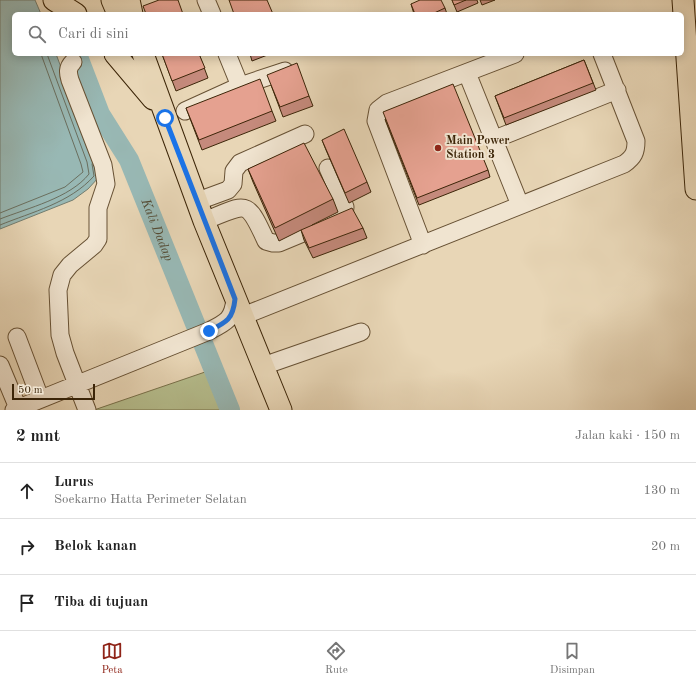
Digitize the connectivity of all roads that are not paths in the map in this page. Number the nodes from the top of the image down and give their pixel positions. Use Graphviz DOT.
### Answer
graph roads {
  1 [pos="54,0"];
  2 [pos="112,0"];
  3 [pos="206,0"];
  4 [pos="683,0"];
  5 [pos="72,12"];
  6 [pos="117,12"];
  7 [pos="211,12"];
  8 [pos="684,12"];
  9 [pos="684,15"];
  10 [pos="117,56"];
  11 [pos="228,56"];
  12 [pos="510,56"];
  13 [pos="603,56"];
  14 [pos="142,59"];
  15 [pos="73,62"];
  16 [pos="285,71"];
  17 [pos="467,73"];
  18 [pos="240,86"];
  19 [pos="617,90"];
  20 [pos="162,110"];
  21 [pos="186,111"];
  22 [pos="305,134"];
  23 [pos="495,139"];
  24 [pos="328,168"];
  25 [pos="696,189"];
  26 [pos="198,201"];
  27 [pos="520,205"];
  28 [pos="204,221"];
  29 [pos="423,245"];
  30 [pos="242,315"];
  31 [pos="361,332"];
  32 [pos="17,337"];
  33 [pos="0,365"];
  34 [pos="263,366"];
  35 [pos="78,384"];
  36 [pos="40,398"];
  37 [pos="16,409"];
  38 [pos="87,410"];
  39 [pos="282,410"];
  1 -- 5 [label="main road"];
  2 -- 6 [label="main road"];
  3 -- 7 [label="street"];
  4 -- 8 [label="main road"];
  9 -- 25 [label="main road"];
  10 -- 20 [label="main road"];
  11 -- 18 [label="street"];
  12 -- 17 [label="street"];
  13 -- 19 [label="street"];
  14 -- 20 [label="main road"];
  15 -- 35 [label="street"];
  16 -- 18 [label="street"];
  17 -- 23 [label="street"];
  17 -- 29 [label="street"];
  18 -- 21 [label="street"];
  19 -- 23 [label="street"];
  19 -- 27 [label="street"];
  20 -- 26 [label="main road"];
  22 -- 26 [label="street"];
  23 -- 27 [label="street"];
  24 -- 28 [label="street"];
  26 -- 28 [label="main road"];
  27 -- 29 [label="street"];
  28 -- 30 [label="main road"];
  29 -- 30 [label="street"];
  30 -- 34 [label="main road"];
  30 -- 35 [label="street"];
  31 -- 34 [label="street"];
  32 -- 36 [label="street"];
  33 -- 37 [label="street"];
  34 -- 39 [label="main road"];
  35 -- 36 [label="street"];
  35 -- 38 [label="street"];
  36 -- 37 [label="street"];
}
